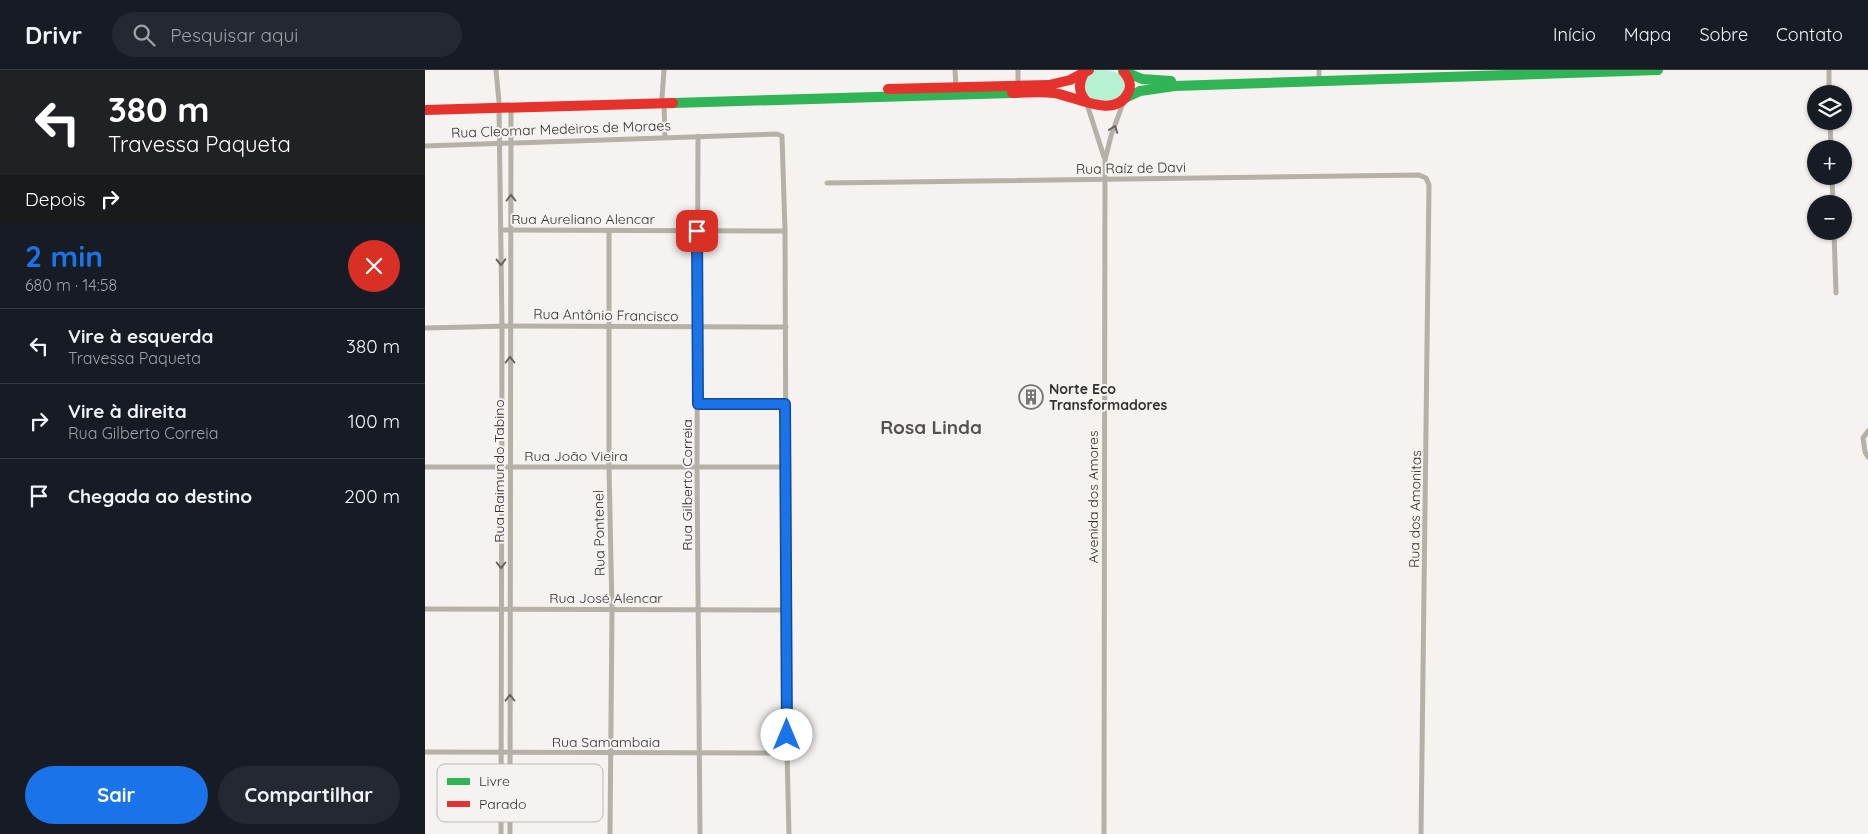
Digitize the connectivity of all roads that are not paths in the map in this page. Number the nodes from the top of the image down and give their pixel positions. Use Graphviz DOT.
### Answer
graph roads {
  1 [pos="496,70"];
  2 [pos="664,70"];
  3 [pos="955,70"];
  4 [pos="1018,70"];
  5 [pos="1487,70"];
  6 [pos="1658,70"];
  7 [pos="1829,70"];
  8 [pos="1123,71"];
  9 [pos="1086,72"];
  10 [pos="1319,73"];
  11 [pos="1829,85"];
  12 [pos="956,86"];
  13 [pos="1019,86"];
  14 [pos="1125,98"];
  15 [pos="663,101"];
  16 [pos="1086,102"];
  17 [pos="425,104"];
  18 [pos="499,105"];
  19 [pos="511,108"];
  20 [pos="425,110"];
  21 [pos="665,136"];
  22 [pos="698,136"];
  23 [pos="511,142"];
  24 [pos="499,143"];
  25 [pos="425,146"];
  26 [pos="1105,160"];
  27 [pos="1105,180"];
  28 [pos="827,183"];
  29 [pos="1429,185"];
  30 [pos="501,230"];
  31 [pos="510,230"];
  32 [pos="609,231"];
  33 [pos="697,231"];
  34 [pos="785,231"];
  35 [pos="1834,240"];
  36 [pos="1836,293"];
  37 [pos="502,326"];
  38 [pos="510,326"];
  39 [pos="609,326"];
  40 [pos="697,327"];
  41 [pos="786,327"];
  42 [pos="425,328"];
  43 [pos="502,388"];
  44 [pos="510,388"];
  45 [pos="698,404"];
  46 [pos="785,404"];
  47 [pos="1868,430"];
  48 [pos="1868,457"];
  49 [pos="425,467"];
  50 [pos="502,467"];
  51 [pos="510,467"];
  52 [pos="609,467"];
  53 [pos="697,467"];
  54 [pos="786,467"];
  55 [pos="501,608"];
  56 [pos="510,608"];
  57 [pos="425,609"];
  58 [pos="612,609"];
  59 [pos="699,610"];
  60 [pos="787,610"];
  61 [pos="510,728"];
  62 [pos="500,729"];
  63 [pos="425,752"];
  64 [pos="700,752"];
  65 [pos="500,753"];
  66 [pos="510,753"];
  67 [pos="610,753"];
  68 [pos="787,753"];
  69 [pos="500,764"];
  70 [pos="510,764"];
  71 [pos="610,834"];
  72 [pos="701,834"];
  73 [pos="789,834"];
  74 [pos="1104,834"];
  75 [pos="1421,834"];
  1 -- 18 [label="street, Rua Raimundo Tabino"];
  2 -- 15 [label="street"];
  3 -- 12 [label="street"];
  4 -- 13 [label="street"];
  5 -- 10 [label="highway"];
  6 -- 14 [label="highway"];
  7 -- 11 [label="street"];
  8 -- 10 [label="highway"];
  8 -- 14 [label="highway"];
  9 -- 13 [label="highway"];
  9 -- 16 [label="highway"];
  12 -- 13 [label="highway"];
  12 -- 15 [label="highway"];
  14 -- 16 [label="highway"];
  26 -- 14 [label="street, Avenida dos Amores, one-way"];
  15 -- 16 [label="highway"];
  15 -- 18 [label="highway"];
  15 -- 19 [label="highway"];
  15 -- 21 [label="street"];
  16 -- 26 [label="street, Avenida dos Amores"];
  17 -- 18 [label="highway"];
  18 -- 19 [label="highway"];
  18 -- 20 [label="highway"];
  18 -- 24 [label="street, Rua Raimundo Tabino"];
  19 -- 23 [label="street, Rua Raimundo Tabino"];
  21 -- 22 [label="street, Rua Cleomar Medeiros de Moraes"];
  21 -- 23 [label="street, Rua Cleomar Medeiros de Moraes"];
  22 -- 33 [label="street, Rua Gilberto Correia"];
  22 -- 34 [label="street"];
  23 -- 24 [label="street, Rua Cleomar Medeiros de Moraes"];
  31 -- 23 [label="street, Rua Raimundo Tabino, one-way"];
  24 -- 25 [label="street, Rua Cleomar Medeiros de Moraes"];
  24 -- 30 [label="street, Rua Raimundo Tabino"];
  26 -- 27 [label="street, Avenida dos Amores"];
  27 -- 28 [label="street, Rua Raíz de Davi"];
  27 -- 29 [label="street, Rua Raíz de Davi"];
  27 -- 74 [label="street, Avenida dos Amores"];
  29 -- 75 [label="street, Rua dos Amonitas"];
  30 -- 31 [label="street, Rua Aureliano Alencar"];
  30 -- 37 [label="street, Rua Raimundo Tabino, one-way"];
  31 -- 32 [label="street, Rua Aureliano Alencar"];
  31 -- 38 [label="street, Rua Raimundo Tabino"];
  32 -- 33 [label="street, Rua Aureliano Alencar"];
  32 -- 39 [label="street, Rua Pontenel"];
  33 -- 34 [label="street, Rua Aureliano Alencar"];
  33 -- 40 [label="street, Rua Gilberto Correia"];
  34 -- 41 [label="street"];
  35 -- 36 [label="street"];
  37 -- 38 [label="street, Rua Antônio Francisco"];
  37 -- 42 [label="street, Rua Antônio Francisco"];
  37 -- 43 [label="street, Rua Raimundo Tabino"];
  38 -- 39 [label="street, Rua Antônio Francisco"];
  44 -- 38 [label="street, Rua Raimundo Tabino, one-way"];
  39 -- 40 [label="street, Rua Antônio Francisco"];
  39 -- 52 [label="street, Rua Pontenel"];
  40 -- 41 [label="street, Rua Antônio Francisco"];
  40 -- 45 [label="street, Rua Gilberto Correia"];
  41 -- 46 [label="street"];
  43 -- 44 [label="street"];
  43 -- 50 [label="street, Rua Raimundo Tabino"];
  44 -- 51 [label="street, Rua Raimundo Tabino"];
  45 -- 46 [label="street"];
  45 -- 53 [label="street, Rua Gilberto Correia"];
  46 -- 54 [label="street"];
  47 -- 48 [label="street"];
  49 -- 50 [label="street, Rua João Vieira"];
  50 -- 51 [label="street, Rua João Vieira"];
  50 -- 55 [label="street, Rua Raimundo Tabino, one-way"];
  51 -- 52 [label="street, Rua João Vieira"];
  51 -- 56 [label="street, Rua Raimundo Tabino"];
  52 -- 53 [label="street, Rua João Vieira"];
  52 -- 58 [label="street, Rua Pontenel"];
  53 -- 54 [label="street, Rua João Vieira"];
  53 -- 59 [label="street, Rua Gilberto Correia"];
  54 -- 60 [label="street"];
  55 -- 56 [label="street, Rua José Alencar"];
  55 -- 57 [label="street, Rua José Alencar"];
  55 -- 62 [label="street, Rua Raimundo Tabino"];
  56 -- 58 [label="street, Rua José Alencar"];
  61 -- 56 [label="street, Rua Raimundo Tabino, one-way"];
  58 -- 59 [label="street, Rua José Alencar"];
  58 -- 67 [label="street, Rua Pontenel"];
  59 -- 60 [label="street, Rua José Alencar"];
  59 -- 64 [label="street, Rua Gilberto Correia"];
  60 -- 68 [label="street"];
  61 -- 62 [label="street"];
  61 -- 66 [label="street, Rua Raimundo Tabino"];
  62 -- 65 [label="street, Rua Raimundo Tabino"];
  63 -- 65 [label="street, Rua Samambaia"];
  64 -- 67 [label="street, Rua Samambaia"];
  64 -- 68 [label="street, Rua Samambaia"];
  64 -- 72 [label="street, Rua Gilberto Correia"];
  65 -- 66 [label="street, Rua Samambaia"];
  65 -- 69 [label="street, Rua Raimundo Tabino"];
  66 -- 67 [label="street, Rua Samambaia"];
  66 -- 70 [label="street, Rua Raimundo Tabino"];
  67 -- 71 [label="street, Rua Pontenel"];
  68 -- 73 [label="street"];
}
